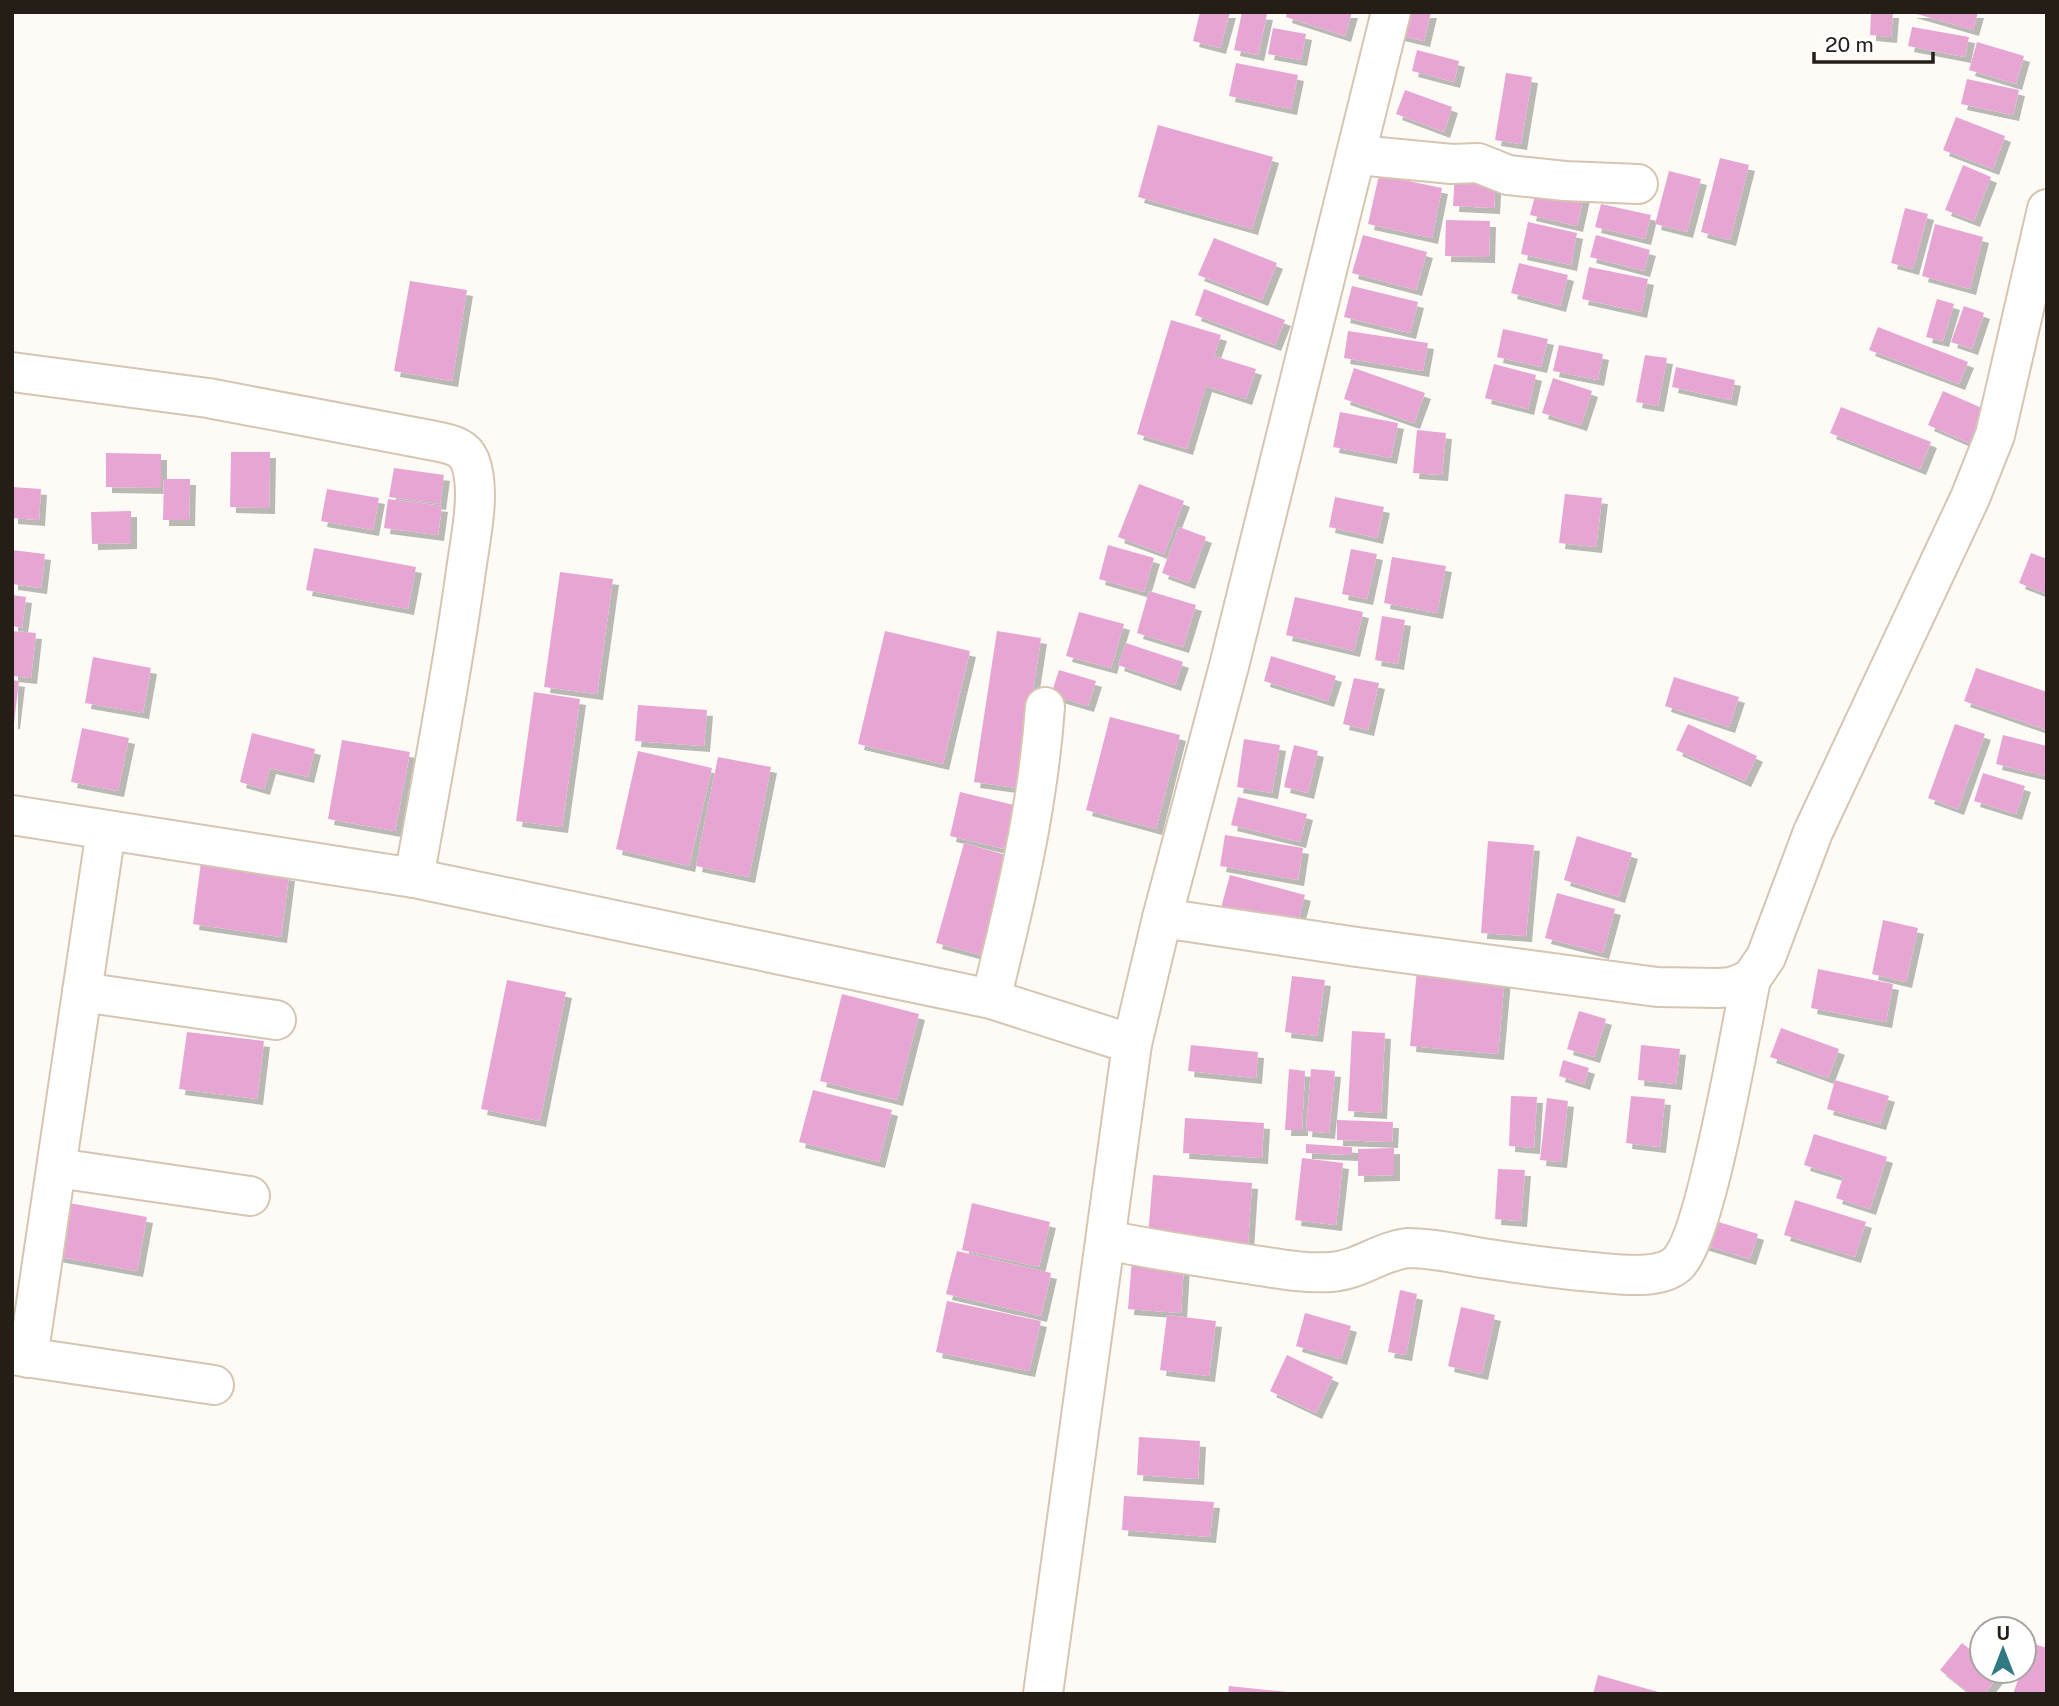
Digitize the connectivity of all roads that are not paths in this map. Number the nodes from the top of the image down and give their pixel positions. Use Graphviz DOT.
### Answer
graph roads {
  1 [pos="1391,12"];
  2 [pos="1357,155"];
  3 [pos="1638,184"];
  4 [pos="2047,209"];
  5 [pos="12,372"];
  6 [pos="1045,707"];
  7 [pos="12,815"];
  8 [pos="106,830"];
  9 [pos="414,878"];
  10 [pos="1162,918"];
  11 [pos="1751,979"];
  12 [pos="82,992"];
  13 [pos="991,999"];
  14 [pos="276,1020"];
  15 [pos="1132,1044"];
  16 [pos="57,1168"];
  17 [pos="250,1196"];
  18 [pos="1106,1240"];
  19 [pos="20,1356"];
  20 [pos="214,1385"];
  21 [pos="1043,1694"];
  1 -- 2 [label="street"];
  2 -- 3 [label="street"];
  2 -- 10 [label="street"];
  4 -- 11 [label="street"];
  5 -- 9 [label="street"];
  6 -- 13 [label="street"];
  7 -- 8 [label="street"];
  8 -- 9 [label="street"];
  8 -- 12 [label="street"];
  9 -- 13 [label="street"];
  10 -- 11 [label="street"];
  10 -- 15 [label="street"];
  11 -- 18 [label="street"];
  12 -- 14 [label="street"];
  12 -- 16 [label="street"];
  13 -- 15 [label="street"];
  15 -- 18 [label="street"];
  16 -- 17 [label="street"];
  16 -- 19 [label="street"];
  18 -- 21 [label="street"];
  19 -- 20 [label="street"];
}
